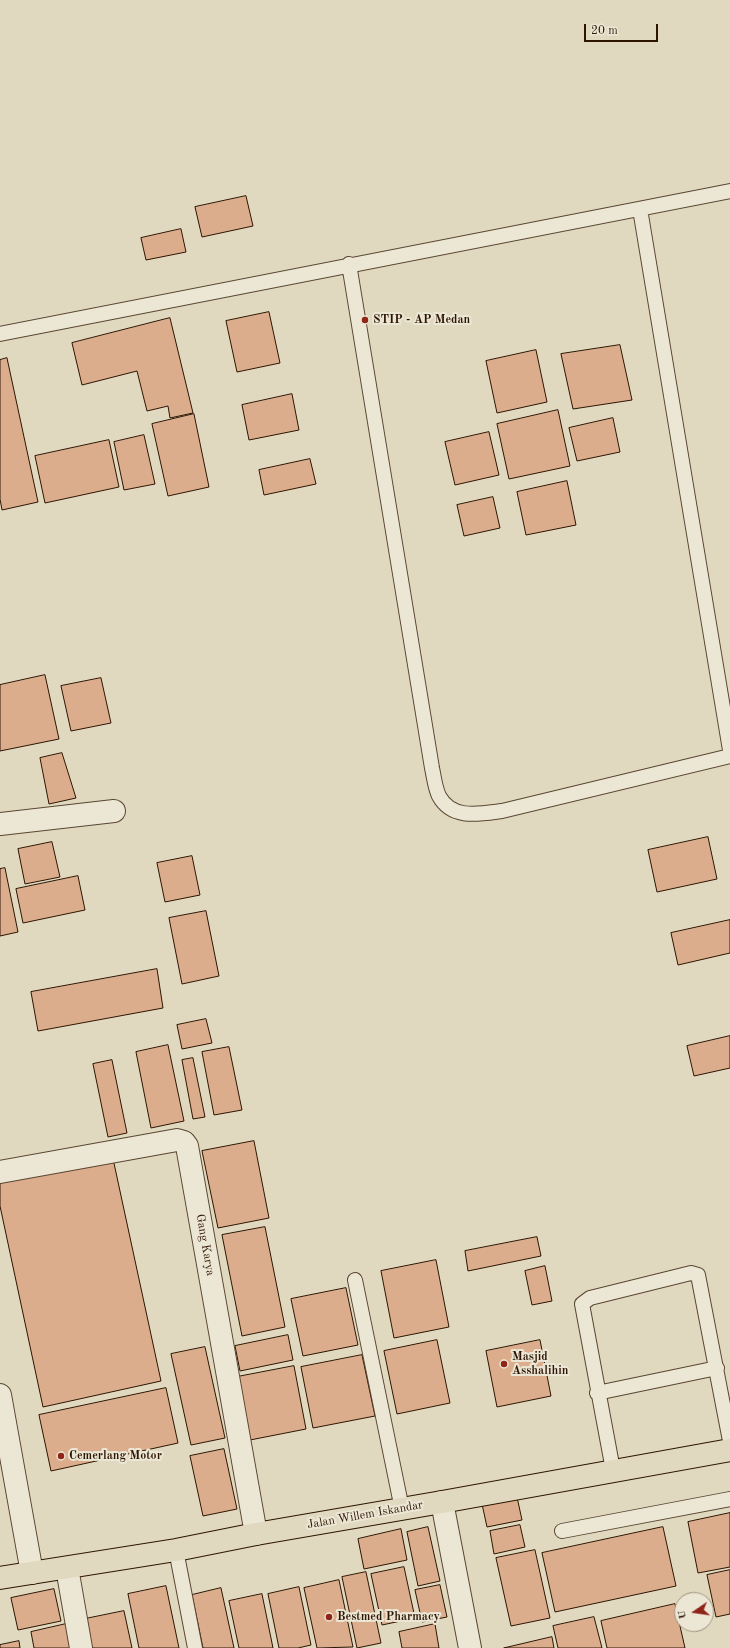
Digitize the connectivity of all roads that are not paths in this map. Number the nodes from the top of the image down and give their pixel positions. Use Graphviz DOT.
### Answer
graph roads {
  1 [pos="730,190"];
  2 [pos="640,208"];
  3 [pos="349,264"];
  4 [pos="0,334"];
  5 [pos="730,750"];
  6 [pos="730,756"];
  7 [pos="114,811"];
  8 [pos="0,824"];
  9 [pos="0,1172"];
  10 [pos="355,1280"];
  11 [pos="717,1368"];
  12 [pos="597,1393"];
  13 [pos="0,1395"];
  14 [pos="730,1441"];
  15 [pos="730,1450"];
  16 [pos="613,1470"];
  17 [pos="730,1499"];
  18 [pos="442,1502"];
  19 [pos="402,1509"];
  20 [pos="562,1531"];
  21 [pos="256,1534"];
  22 [pos="176,1550"];
  23 [pos="67,1568"];
  24 [pos="32,1573"];
  25 [pos="0,1578"];
  26 [pos="81,1648"];
  27 [pos="195,1648"];
  28 [pos="470,1648"];
  1 -- 2 [label="lane"];
  2 -- 3 [label="lane"];
  2 -- 5 [label="lane"];
  3 -- 4 [label="lane"];
  3 -- 6 [label="lane"];
  7 -- 8 [label="street"];
  9 -- 21 [label="street, Gang Karya"];
  10 -- 19 [label="lane"];
  11 -- 12 [label="lane"];
  11 -- 12 [label="lane"];
  11 -- 14 [label="lane"];
  12 -- 16 [label="lane"];
  13 -- 24 [label="street"];
  15 -- 16 [label="highway, Jalan Willem Iskandar"];
  16 -- 18 [label="highway, Jalan Willem Iskandar"];
  17 -- 20 [label="lane"];
  18 -- 19 [label="highway, Jalan Willem Iskandar"];
  18 -- 28 [label="street"];
  19 -- 21 [label="highway, Jalan Willem Iskandar"];
  21 -- 22 [label="highway, Jalan Willem Iskandar"];
  22 -- 23 [label="highway, Jalan Willem Iskandar"];
  22 -- 27 [label="lane"];
  23 -- 24 [label="highway, Jalan Willem Iskandar"];
  23 -- 26 [label="street"];
  24 -- 25 [label="highway, Jalan Willem Iskandar"];
}
